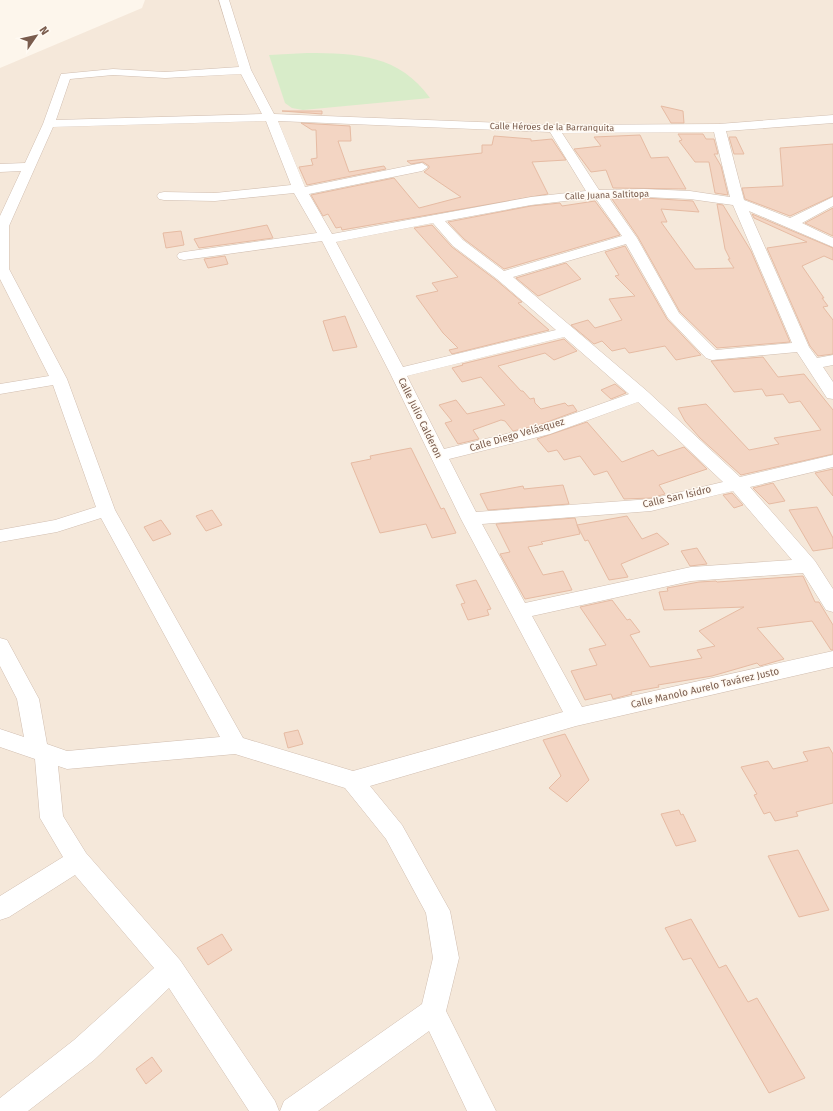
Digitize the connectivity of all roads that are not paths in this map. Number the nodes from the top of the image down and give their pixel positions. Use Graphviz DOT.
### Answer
graph roads {
  1 [pos="224,0"];
  2 [pos="245,70"];
  3 [pos="270,117"];
  4 [pos="833,119"];
  5 [pos="49,124"];
  6 [pos="719,128"];
  7 [pos="554,129"];
  8 [pos="28,167"];
  9 [pos="422,167"];
  10 [pos="0,168"];
  11 [pos="300,190"];
  12 [pos="598,194"];
  13 [pos="164,196"];
  14 [pos="833,201"];
  15 [pos="738,202"];
  16 [pos="436,219"];
  17 [pos="791,223"];
  18 [pos="327,237"];
  19 [pos="630,238"];
  20 [pos="833,243"];
  21 [pos="184,256"];
  22 [pos="502,276"];
  23 [pos="568,332"];
  24 [pos="801,347"];
  25 [pos="833,360"];
  26 [pos="812,364"];
  27 [pos="398,373"];
  28 [pos="59,379"];
  29 [pos="0,389"];
  30 [pos="833,394"];
  31 [pos="641,395"];
  32 [pos="439,456"];
  33 [pos="833,461"];
  34 [pos="736,483"];
  35 [pos="106,510"];
  36 [pos="470,519"];
  37 [pos="0,536"];
  38 [pos="808,566"];
  39 [pos="833,605"];
  40 [pos="520,611"];
  41 [pos="0,646"];
  42 [pos="833,659"];
  43 [pos="576,717"];
  44 [pos="0,738"];
  45 [pos="235,745"];
  46 [pos="41,752"];
  47 [pos="353,781"];
  48 [pos="78,860"];
  49 [pos="0,909"];
  50 [pos="171,969"];
  51 [pos="433,1012"];
  52 [pos="6,1111"];
  53 [pos="265,1111"];
  54 [pos="294,1111"];
  55 [pos="482,1111"];
  1 -- 2 [label="street, Calle Julio Calderon"];
  2 -- 3 [label="street, Calle Julio Calderon"];
  2 -- 5 [label="street"];
  3 -- 5 [label="street, Calle Héroes de la Barranquita"];
  3 -- 7 [label="street, Calle Héroes de la Barranquita"];
  3 -- 11 [label="street, Calle Julio Calderon"];
  4 -- 6 [label="street, Calle Héroes de la Barranquita"];
  5 -- 8 [label="street"];
  6 -- 7 [label="street, Calle Héroes de la Barranquita"];
  6 -- 15 [label="street"];
  7 -- 12 [label="street"];
  8 -- 10 [label="street"];
  8 -- 28 [label="street"];
  9 -- 11 [label="street"];
  11 -- 13 [label="street"];
  11 -- 18 [label="street, Calle Julio Calderon"];
  12 -- 15 [label="street, Calle Juana Saltitopa"];
  12 -- 16 [label="street, Calle Juana Saltitopa"];
  12 -- 19 [label="street"];
  14 -- 17 [label="street"];
  15 -- 17 [label="street, Calle Juana Saltitopa"];
  15 -- 24 [label="street"];
  16 -- 18 [label="street, Calle Juana Saltitopa"];
  16 -- 22 [label="street"];
  17 -- 20 [label="street, Calle Juana Saltitopa"];
  18 -- 21 [label="street, Calle Juana Saltitopa"];
  18 -- 27 [label="street, Calle Julio Calderon"];
  19 -- 22 [label="street"];
  19 -- 24 [label="street"];
  22 -- 23 [label="street"];
  23 -- 27 [label="street"];
  23 -- 31 [label="street"];
  24 -- 26 [label="street"];
  25 -- 26 [label="street"];
  26 -- 30 [label="street"];
  27 -- 32 [label="street, Calle Julio Calderon"];
  28 -- 29 [label="street"];
  28 -- 35 [label="street"];
  31 -- 32 [label="street, Calle Diego Velásquez"];
  31 -- 34 [label="street"];
  32 -- 36 [label="street, Calle Julio Calderon"];
  33 -- 34 [label="street, Calle San Isidro"];
  34 -- 36 [label="street, Calle San Isidro"];
  34 -- 38 [label="street"];
  35 -- 37 [label="street"];
  35 -- 45 [label="street"];
  36 -- 40 [label="street, Calle Julio Calderon"];
  38 -- 39 [label="street"];
  38 -- 40 [label="street"];
  40 -- 43 [label="street, Calle Julio Calderon"];
  41 -- 46 [label="street"];
  42 -- 43 [label="street, Calle Manolo Aurelo Tavárez Justo"];
  43 -- 47 [label="street, Calle Manolo Aurelo Tavárez Justo"];
  44 -- 46 [label="street"];
  45 -- 46 [label="street"];
  45 -- 47 [label="street"];
  46 -- 48 [label="street"];
  47 -- 51 [label="street"];
  48 -- 49 [label="street"];
  48 -- 50 [label="street"];
  50 -- 52 [label="street"];
  50 -- 53 [label="street"];
  51 -- 54 [label="street"];
  51 -- 55 [label="street"];
}
